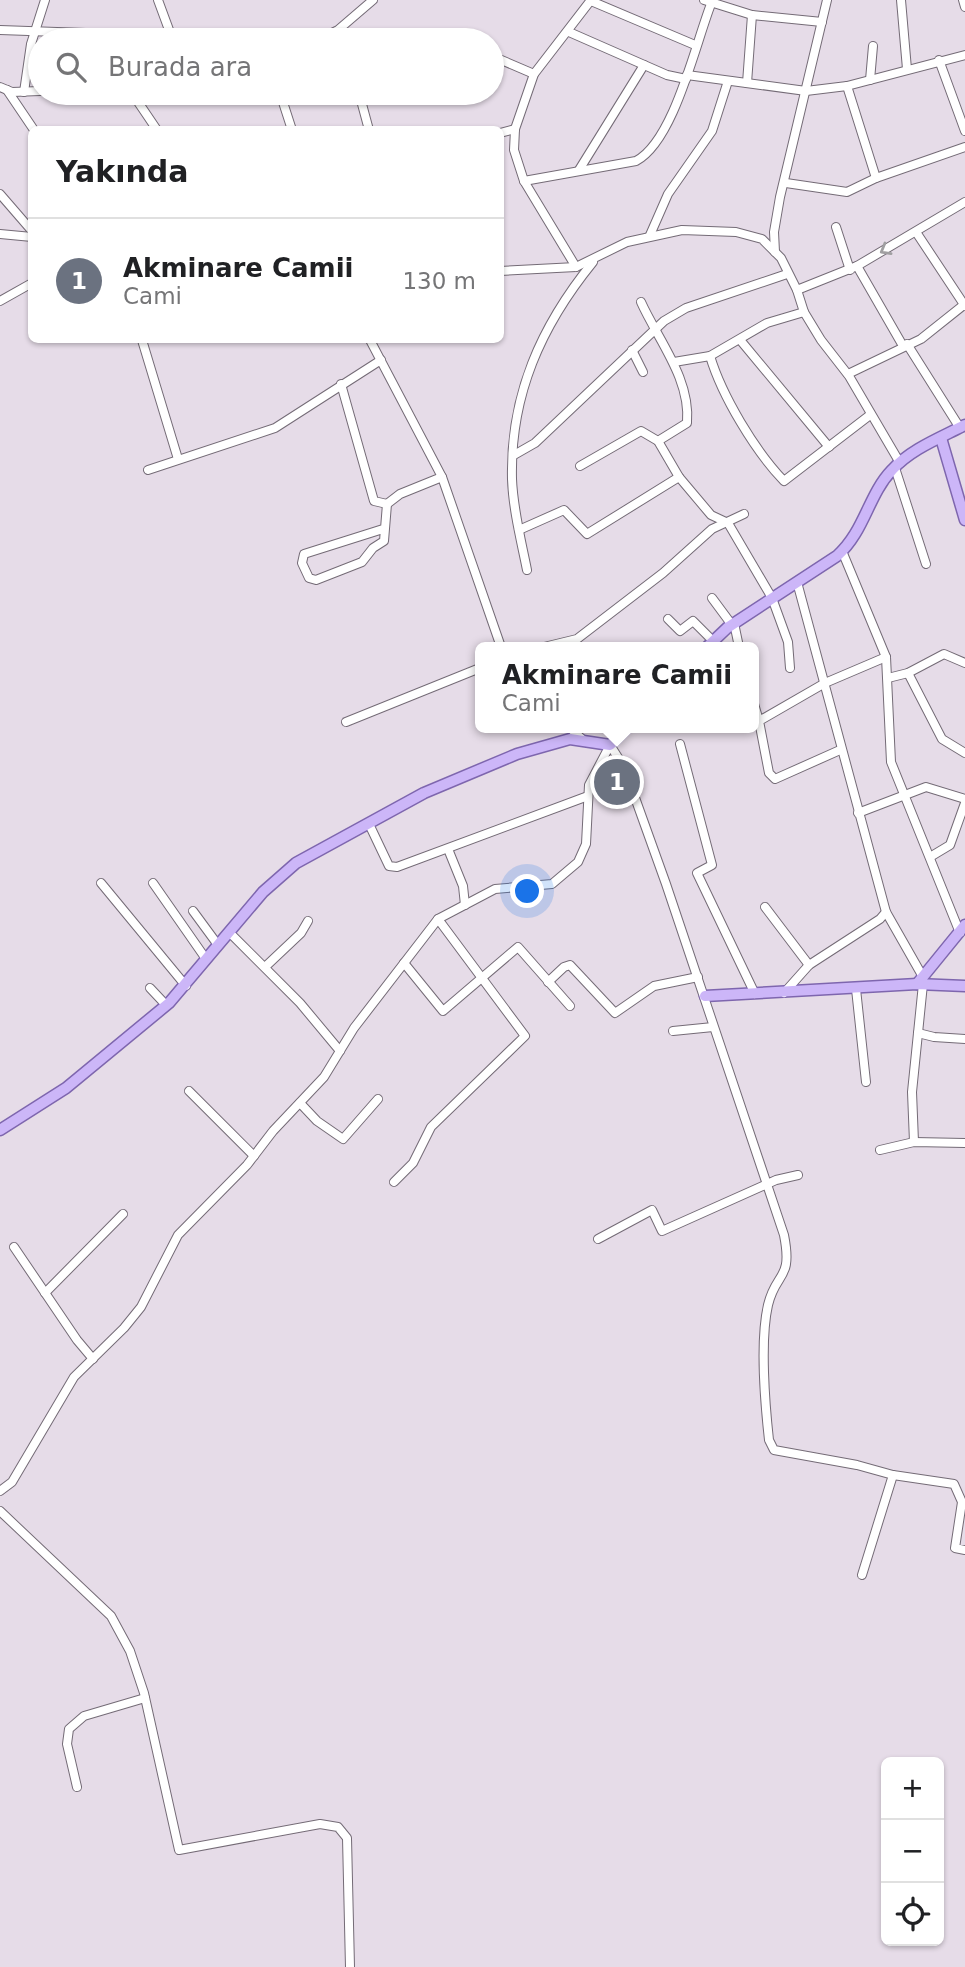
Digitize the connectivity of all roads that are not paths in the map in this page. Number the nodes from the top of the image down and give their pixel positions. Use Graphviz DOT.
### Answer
graph roads {
  1 [pos="45,0"];
  2 [pos="158,0"];
  3 [pos="373,0"];
  4 [pos="591,0"];
  5 [pos="827,0"];
  6 [pos="901,0"];
  7 [pos="963,0"];
  8 [pos="708,2"];
  9 [pos="965,7"];
  10 [pos="752,15"];
  11 [pos="822,22"];
  12 [pos="36,28"];
  13 [pos="168,28"];
  14 [pos="340,28"];
  15 [pos="0,30"];
  16 [pos="28,32"];
  17 [pos="569,32"];
  18 [pos="695,45"];
  19 [pos="873,46"];
  20 [pos="965,55"];
  21 [pos="939,60"];
  22 [pos="504,61"];
  23 [pos="644,65"];
  24 [pos="28,67"];
  25 [pos="907,69"];
  26 [pos="534,74"];
  27 [pos="687,77"];
  28 [pos="870,80"];
  29 [pos="727,81"];
  30 [pos="747,83"];
  31 [pos="847,86"];
  32 [pos="3,89"];
  33 [pos="806,91"];
  34 [pos="23,92"];
  35 [pos="28,92"];
  36 [pos="140,105"];
  37 [pos="284,105"];
  38 [pos="362,105"];
  39 [pos="31,126"];
  40 [pos="153,126"];
  41 [pos="291,126"];
  42 [pos="368,126"];
  43 [pos="515,129"];
  44 [pos="965,131"];
  45 [pos="504,132"];
  46 [pos="965,147"];
  47 [pos="579,170"];
  48 [pos="876,178"];
  49 [pos="524,181"];
  50 [pos="786,183"];
  51 [pos="0,194"];
  52 [pos="965,202"];
  53 [pos="28,226"];
  54 [pos="836,227"];
  55 [pos="916,232"];
  56 [pos="0,234"];
  57 [pos="650,235"];
  58 [pos="28,237"];
  59 [pos="775,252"];
  60 [pos="594,259"];
  61 [pos="576,267"];
  62 [pos="853,268"];
  63 [pos="504,271"];
  64 [pos="787,274"];
  65 [pos="28,285"];
  66 [pos="797,290"];
  67 [pos="0,301"];
  68 [pos="641,302"];
  69 [pos="965,305"];
  70 [pos="804,312"];
  71 [pos="653,329"];
  72 [pos="741,341"];
  73 [pos="143,343"];
  74 [pos="372,343"];
  75 [pos="905,345"];
  76 [pos="632,349"];
  77 [pos="710,355"];
  78 [pos="381,360"];
  79 [pos="674,362"];
  80 [pos="643,372"];
  81 [pos="848,374"];
  82 [pos="341,384"];
  83 [pos="870,415"];
  84 [pos="962,426"];
  85 [pos="941,438"];
  86 [pos="658,441"];
  87 [pos="829,447"];
  88 [pos="514,455"];
  89 [pos="178,459"];
  90 [pos="580,466"];
  91 [pos="897,466"];
  92 [pos="148,470"];
  93 [pos="442,477"];
  94 [pos="679,477"];
  95 [pos="387,504"];
  96 [pos="744,514"];
  97 [pos="965,520"];
  98 [pos="729,523"];
  99 [pos="383,529"];
  100 [pos="519,530"];
  101 [pos="842,551"];
  102 [pos="926,564"];
  103 [pos="527,570"];
  104 [pos="797,582"];
  105 [pos="712,598"];
  106 [pos="772,598"];
  107 [pos="668,619"];
  108 [pos="733,624"];
  109 [pos="499,642"];
  110 [pos="565,642"];
  111 [pos="709,642"];
  112 [pos="712,642"];
  113 [pos="738,642"];
  114 [pos="886,657"];
  115 [pos="965,663"];
  116 [pos="790,668"];
  117 [pos="475,670"];
  118 [pos="908,673"];
  119 [pos="888,678"];
  120 [pos="825,683"];
  121 [pos="759,721"];
  122 [pos="346,722"];
  123 [pos="575,733"];
  124 [pos="622,733"];
  125 [pos="584,741"];
  126 [pos="680,744"];
  127 [pos="610,745"];
  128 [pos="840,750"];
  129 [pos="965,753"];
  130 [pos="906,795"];
  131 [pos="588,796"];
  132 [pos="965,801"];
  133 [pos="858,813"];
  134 [pos="369,824"];
  135 [pos="447,849"];
  136 [pos="930,857"];
  137 [pos="101,883"];
  138 [pos="153,883"];
  139 [pos="466,905"];
  140 [pos="765,907"];
  141 [pos="193,911"];
  142 [pos="886,912"];
  143 [pos="438,919"];
  144 [pos="308,920"];
  145 [pos="962,929"];
  146 [pos="229,932"];
  147 [pos="218,944"];
  148 [pos="206,959"];
  149 [pos="404,963"];
  150 [pos="809,965"];
  151 [pos="265,967"];
  152 [pos="698,977"];
  153 [pos="481,978"];
  154 [pos="548,982"];
  155 [pos="921,982"];
  156 [pos="186,986"];
  157 [pos="965,986"];
  158 [pos="150,988"];
  159 [pos="856,989"];
  160 [pos="784,993"];
  161 [pos="755,994"];
  162 [pos="705,996"];
  163 [pos="166,1005"];
  164 [pos="570,1006"];
  165 [pos="713,1027"];
  166 [pos="673,1031"];
  167 [pos="918,1032"];
  168 [pos="965,1039"];
  169 [pos="340,1051"];
  170 [pos="866,1082"];
  171 [pos="189,1091"];
  172 [pos="378,1099"];
  173 [pos="300,1103"];
  174 [pos="0,1130"];
  175 [pos="915,1142"];
  176 [pos="965,1143"];
  177 [pos="880,1150"];
  178 [pos="254,1156"];
  179 [pos="798,1175"];
  180 [pos="394,1182"];
  181 [pos="768,1184"];
  182 [pos="123,1214"];
  183 [pos="598,1239"];
  184 [pos="14,1247"];
  185 [pos="45,1293"];
  186 [pos="93,1359"];
  187 [pos="893,1475"];
  188 [pos="0,1491"];
  189 [pos="0,1511"];
  190 [pos="965,1550"];
  191 [pos="862,1575"];
  192 [pos="145,1698"];
  193 [pos="77,1787"];
  194 [pos="350,1967"];
  1 -- 12 [label="street"];
  2 -- 13 [label="street"];
  3 -- 14 [label="street"];
  4 -- 17 [label="street"];
  4 -- 18 [label="street"];
  5 -- 11 [label="street"];
  6 -- 25 [label="street"];
  7 -- 9 [label="street"];
  8 -- 10 [label="street"];
  8 -- 18 [label="street"];
  10 -- 11 [label="street"];
  10 -- 30 [label="street"];
  11 -- 33 [label="street"];
  15 -- 16 [label="street"];
  17 -- 23 [label="street"];
  17 -- 26 [label="street"];
  18 -- 27 [label="street"];
  19 -- 28 [label="street"];
  20 -- 21 [label="street"];
  21 -- 25 [label="street"];
  21 -- 44 [label="street"];
  22 -- 26 [label="street"];
  23 -- 27 [label="street"];
  23 -- 47 [label="street"];
  24 -- 34 [label="street"];
  25 -- 28 [label="street"];
  26 -- 43 [label="street"];
  27 -- 29 [label="street"];
  27 -- 47 [label="street"];
  28 -- 31 [label="street"];
  29 -- 30 [label="street"];
  29 -- 57 [label="street"];
  30 -- 33 [label="street"];
  31 -- 33 [label="street"];
  31 -- 48 [label="street"];
  32 -- 34 [label="street"];
  32 -- 39 [label="street"];
  33 -- 50 [label="street"];
  34 -- 35 [label="street"];
  36 -- 40 [label="street"];
  37 -- 41 [label="street"];
  38 -- 42 [label="street"];
  43 -- 45 [label="street"];
  43 -- 49 [label="street"];
  46 -- 48 [label="street"];
  47 -- 49 [label="street"];
  48 -- 50 [label="street"];
  49 -- 61 [label="street"];
  50 -- 59 [label="street"];
  51 -- 53 [label="street"];
  52 -- 55 [label="street"];
  54 -- 62 [label="street"];
  55 -- 62 [label="street, one-way"];
  55 -- 69 [label="street"];
  56 -- 58 [label="street"];
  57 -- 59 [label="street"];
  57 -- 60 [label="street"];
  59 -- 64 [label="street"];
  60 -- 61 [label="street"];
  60 -- 88 [label="street"];
  61 -- 63 [label="street"];
  62 -- 66 [label="street"];
  62 -- 75 [label="street"];
  64 -- 66 [label="street"];
  64 -- 71 [label="street"];
  65 -- 67 [label="street"];
  66 -- 70 [label="street"];
  68 -- 71 [label="street"];
  69 -- 75 [label="street"];
  70 -- 72 [label="street"];
  70 -- 81 [label="street"];
  71 -- 76 [label="street"];
  71 -- 79 [label="street"];
  72 -- 77 [label="street"];
  72 -- 87 [label="street"];
  73 -- 89 [label="street"];
  74 -- 78 [label="street"];
  75 -- 81 [label="street"];
  75 -- 84 [label="street"];
  76 -- 80 [label="street"];
  76 -- 88 [label="street"];
  77 -- 79 [label="street"];
  77 -- 87 [label="street"];
  78 -- 82 [label="street"];
  78 -- 93 [label="street"];
  79 -- 86 [label="street"];
  81 -- 83 [label="street"];
  82 -- 89 [label="street"];
  82 -- 95 [label="street"];
  83 -- 87 [label="street"];
  83 -- 91 [label="street"];
  84 -- 85 [label="main road"];
  85 -- 91 [label="main road"];
  85 -- 97 [label="main road"];
  86 -- 90 [label="street"];
  86 -- 94 [label="street"];
  88 -- 100 [label="street"];
  89 -- 92 [label="street"];
  91 -- 101 [label="main road"];
  91 -- 102 [label="street"];
  93 -- 95 [label="street"];
  93 -- 109 [label="street"];
  94 -- 98 [label="street"];
  94 -- 100 [label="street"];
  95 -- 99 [label="street"];
  96 -- 98 [label="street"];
  98 -- 106 [label="street"];
  98 -- 110 [label="street"];
  99 -- 99 [label="street"];
  100 -- 103 [label="street"];
  101 -- 104 [label="main road"];
  101 -- 114 [label="street"];
  104 -- 106 [label="main road"];
  104 -- 120 [label="street"];
  105 -- 108 [label="street"];
  106 -- 108 [label="main road"];
  106 -- 116 [label="street"];
  107 -- 111 [label="street"];
  108 -- 112 [label="main road"];
  108 -- 113 [label="street"];
  114 -- 119 [label="street"];
  114 -- 120 [label="street"];
  115 -- 118 [label="street"];
  117 -- 122 [label="street"];
  118 -- 119 [label="street"];
  118 -- 129 [label="street"];
  119 -- 130 [label="street"];
  120 -- 121 [label="street"];
  120 -- 128 [label="street"];
  121 -- 128 [label="street"];
  123 -- 125 [label="street"];
  124 -- 127 [label="main road"];
  125 -- 127 [label="main road"];
  125 -- 134 [label="main road"];
  126 -- 161 [label="street"];
  127 -- 131 [label="street"];
  127 -- 152 [label="street"];
  128 -- 133 [label="street"];
  130 -- 132 [label="street"];
  130 -- 133 [label="street"];
  130 -- 136 [label="street"];
  131 -- 135 [label="street"];
  131 -- 139 [label="street"];
  132 -- 136 [label="street"];
  133 -- 142 [label="street"];
  134 -- 135 [label="street"];
  134 -- 146 [label="main road"];
  135 -- 139 [label="street"];
  136 -- 145 [label="street"];
  137 -- 156 [label="street"];
  138 -- 148 [label="street"];
  139 -- 143 [label="street"];
  140 -- 150 [label="street"];
  141 -- 147 [label="street"];
  142 -- 150 [label="street"];
  142 -- 155 [label="street"];
  143 -- 149 [label="street"];
  143 -- 153 [label="street"];
  144 -- 151 [label="street"];
  145 -- 155 [label="main road"];
  146 -- 147 [label="main road"];
  146 -- 151 [label="street"];
  147 -- 148 [label="main road"];
  148 -- 156 [label="main road"];
  149 -- 153 [label="street"];
  149 -- 169 [label="street"];
  150 -- 160 [label="street"];
  151 -- 169 [label="street"];
  152 -- 154 [label="street"];
  152 -- 162 [label="street"];
  153 -- 154 [label="street"];
  153 -- 180 [label="street"];
  154 -- 164 [label="street"];
  155 -- 157 [label="main road"];
  155 -- 159 [label="main road"];
  155 -- 167 [label="street"];
  156 -- 163 [label="main road"];
  158 -- 163 [label="street"];
  159 -- 160 [label="main road"];
  159 -- 170 [label="street"];
  160 -- 161 [label="main road"];
  161 -- 162 [label="main road"];
  162 -- 165 [label="street"];
  163 -- 174 [label="main road"];
  165 -- 166 [label="street"];
  165 -- 181 [label="street"];
  167 -- 168 [label="street"];
  167 -- 175 [label="street"];
  169 -- 173 [label="street"];
  171 -- 178 [label="street"];
  172 -- 173 [label="street"];
  173 -- 178 [label="street"];
  175 -- 176 [label="street"];
  175 -- 177 [label="street"];
  178 -- 186 [label="street"];
  179 -- 181 [label="street"];
  181 -- 183 [label="street"];
  181 -- 187 [label="street"];
  182 -- 185 [label="street"];
  184 -- 185 [label="street"];
  185 -- 186 [label="street"];
  186 -- 188 [label="street"];
  187 -- 190 [label="street"];
  187 -- 191 [label="street"];
  189 -- 192 [label="street"];
  192 -- 193 [label="street"];
  192 -- 194 [label="street"];
}
